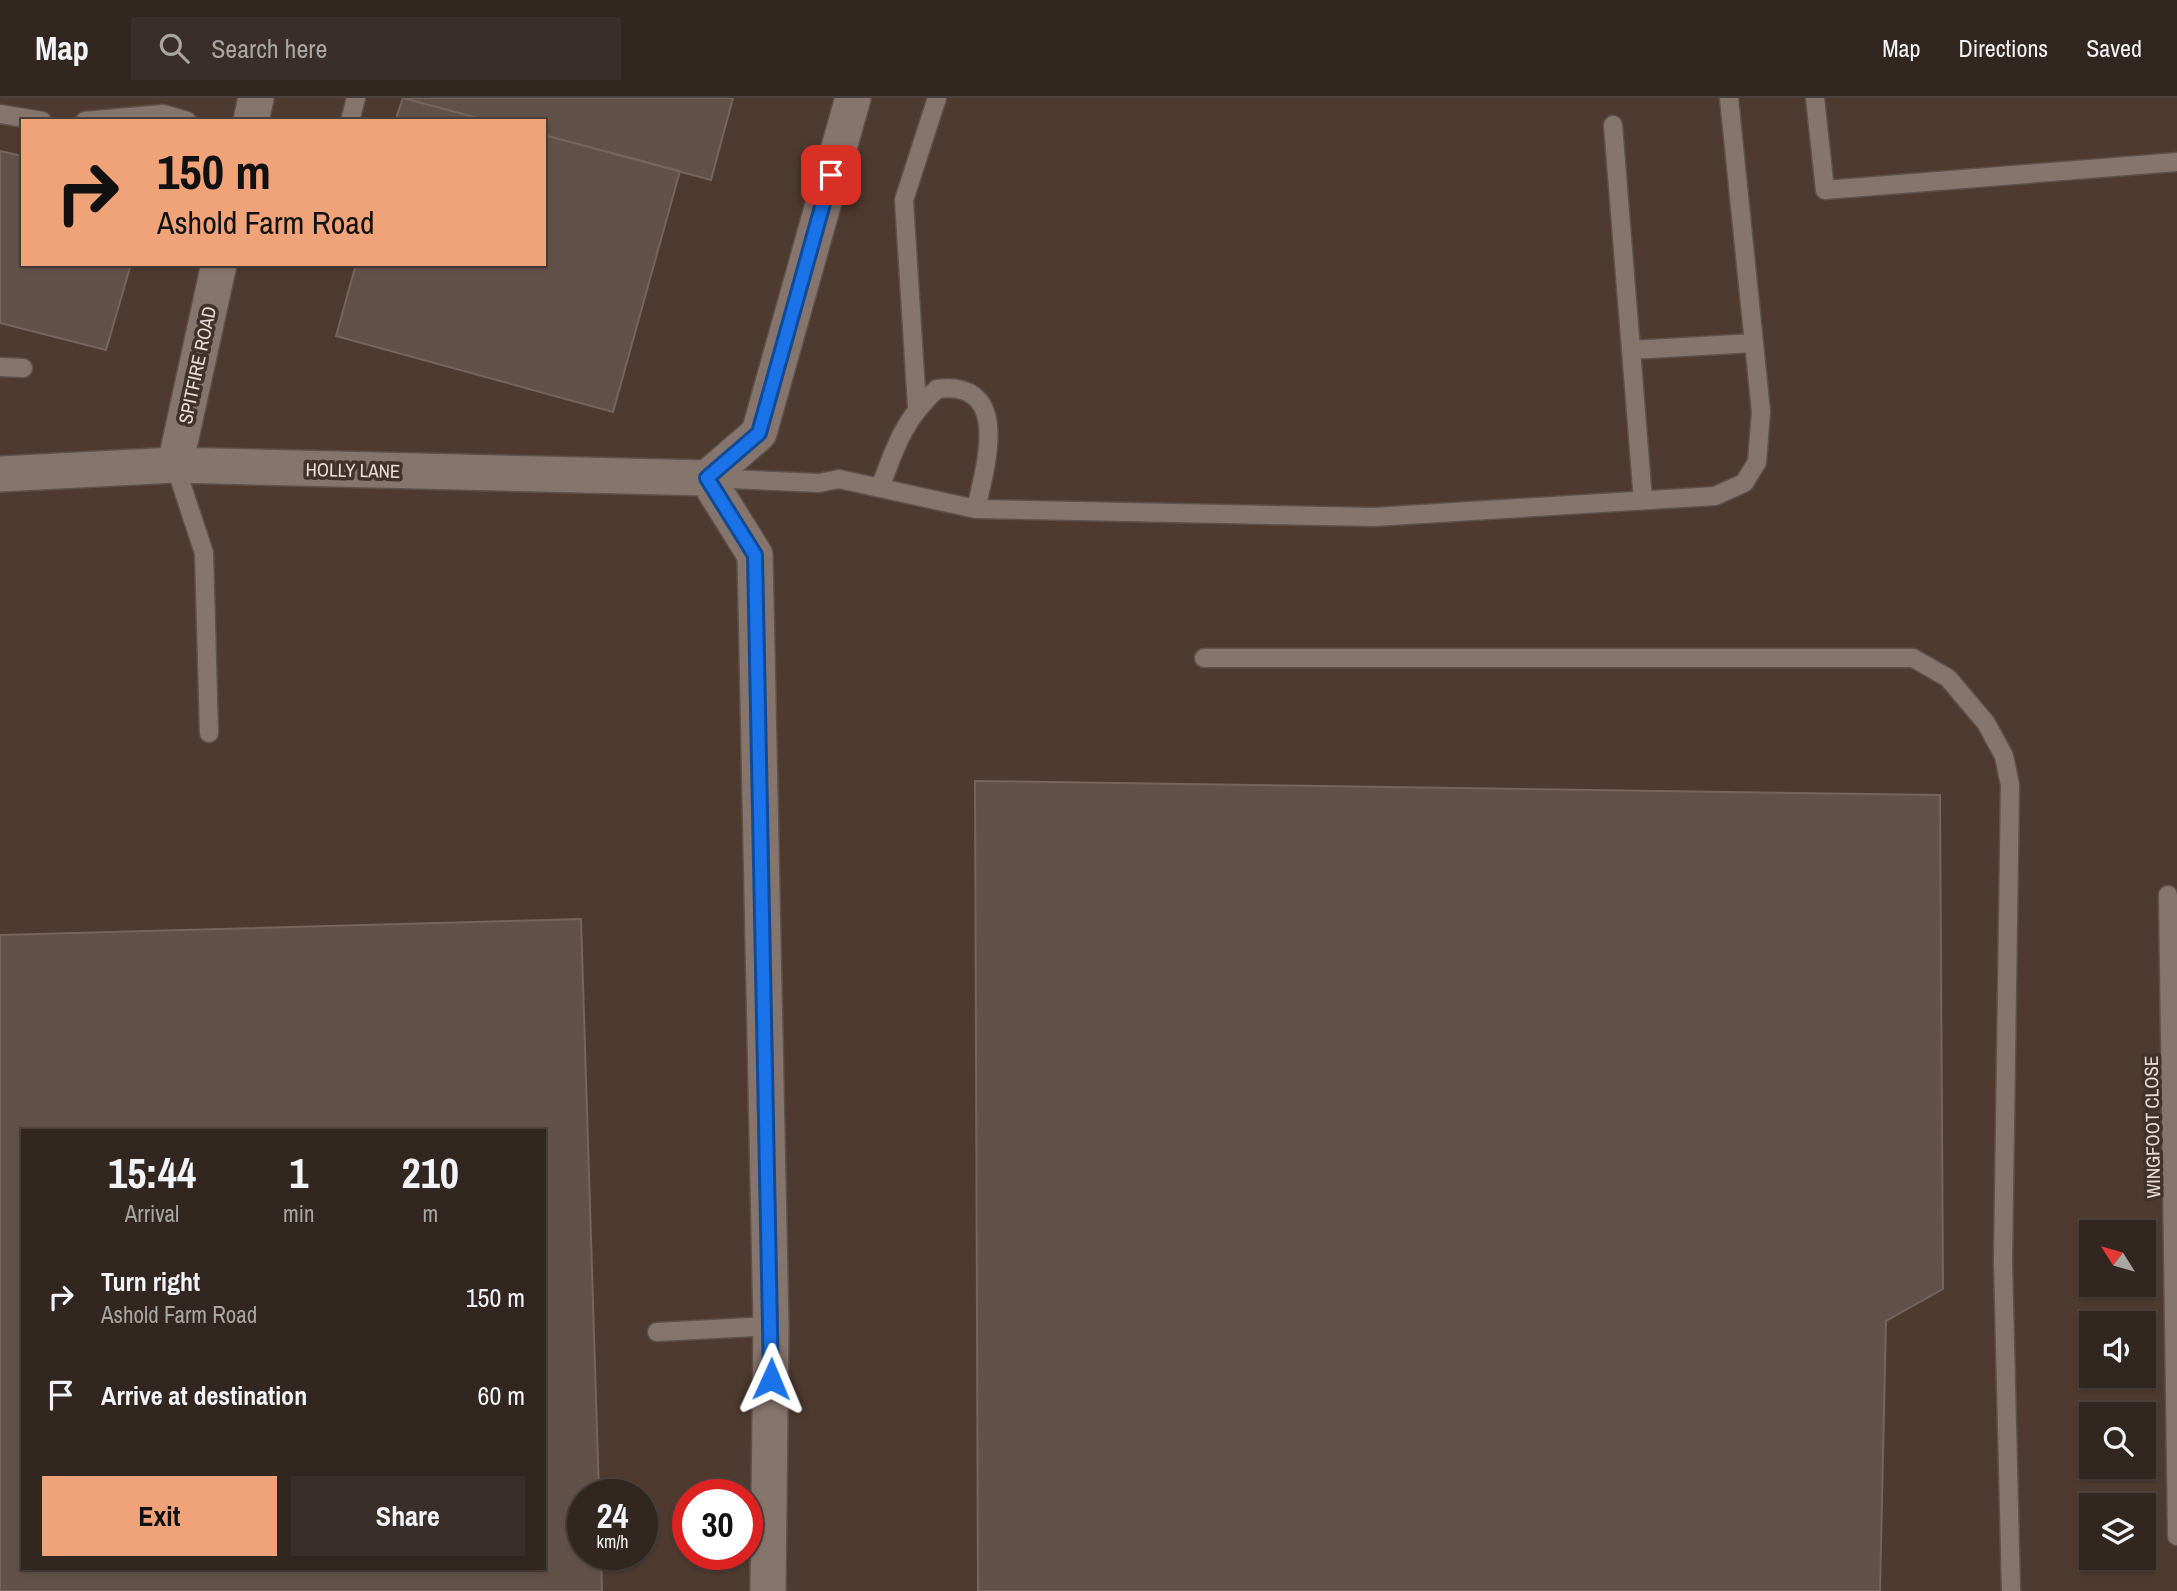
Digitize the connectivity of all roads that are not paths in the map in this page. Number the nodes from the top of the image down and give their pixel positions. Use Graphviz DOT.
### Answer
graph roads {
  1 [pos="256,98"];
  2 [pos="356,98"];
  3 [pos="853,98"];
  4 [pos="937,98"];
  5 [pos="1729,98"];
  6 [pos="1815,98"];
  7 [pos="165,106"];
  8 [pos="0,114"];
  9 [pos="30,119"];
  10 [pos="96,119"];
  11 [pos="184,119"];
  12 [pos="251,119"];
  13 [pos="351,119"];
  14 [pos="1613,125"];
  15 [pos="2177,162"];
  16 [pos="219,266"];
  17 [pos="1754,342"];
  18 [pos="1631,350"];
  19 [pos="0,367"];
  20 [pos="23,368"];
  21 [pos="917,407"];
  22 [pos="175,466"];
  23 [pos="0,474"];
  24 [pos="707,478"];
  25 [pos="880,488"];
  26 [pos="1643,500"];
  27 [pos="976,509"];
  28 [pos="1204,659"];
  29 [pos="209,733"];
  30 [pos="2168,895"];
  31 [pos="2174,1012"];
  32 [pos="771,1326"];
  33 [pos="657,1332"];
  34 [pos="2177,1536"];
  35 [pos="768,1591"];
  36 [pos="2011,1591"];
  1 -- 12 [label="street"];
  2 -- 13 [label="lane"];
  3 -- 24 [label="street"];
  4 -- 21 [label="lane"];
  5 -- 17 [label="lane"];
  6 -- 15 [label="lane"];
  7 -- 10 [label="lane"];
  7 -- 11 [label="lane"];
  8 -- 9 [label="lane"];
  14 -- 18 [label="lane"];
  16 -- 22 [label="street, SPITFIRE ROAD"];
  17 -- 18 [label="lane"];
  17 -- 26 [label="lane"];
  18 -- 26 [label="lane"];
  19 -- 20 [label="lane"];
  21 -- 25 [label="lane"];
  21 -- 27 [label="lane"];
  22 -- 23 [label="street, HOLLY LANE"];
  22 -- 24 [label="street, HOLLY LANE"];
  22 -- 29 [label="lane"];
  24 -- 25 [label="lane"];
  24 -- 32 [label="street"];
  25 -- 27 [label="lane"];
  26 -- 27 [label="lane"];
  28 -- 36 [label="lane"];
  30 -- 31 [label="lane, WINGFOOT CLOSE"];
  31 -- 34 [label="lane, WINGFOOT CLOSE"];
  32 -- 33 [label="lane"];
  32 -- 35 [label="street"];
}
